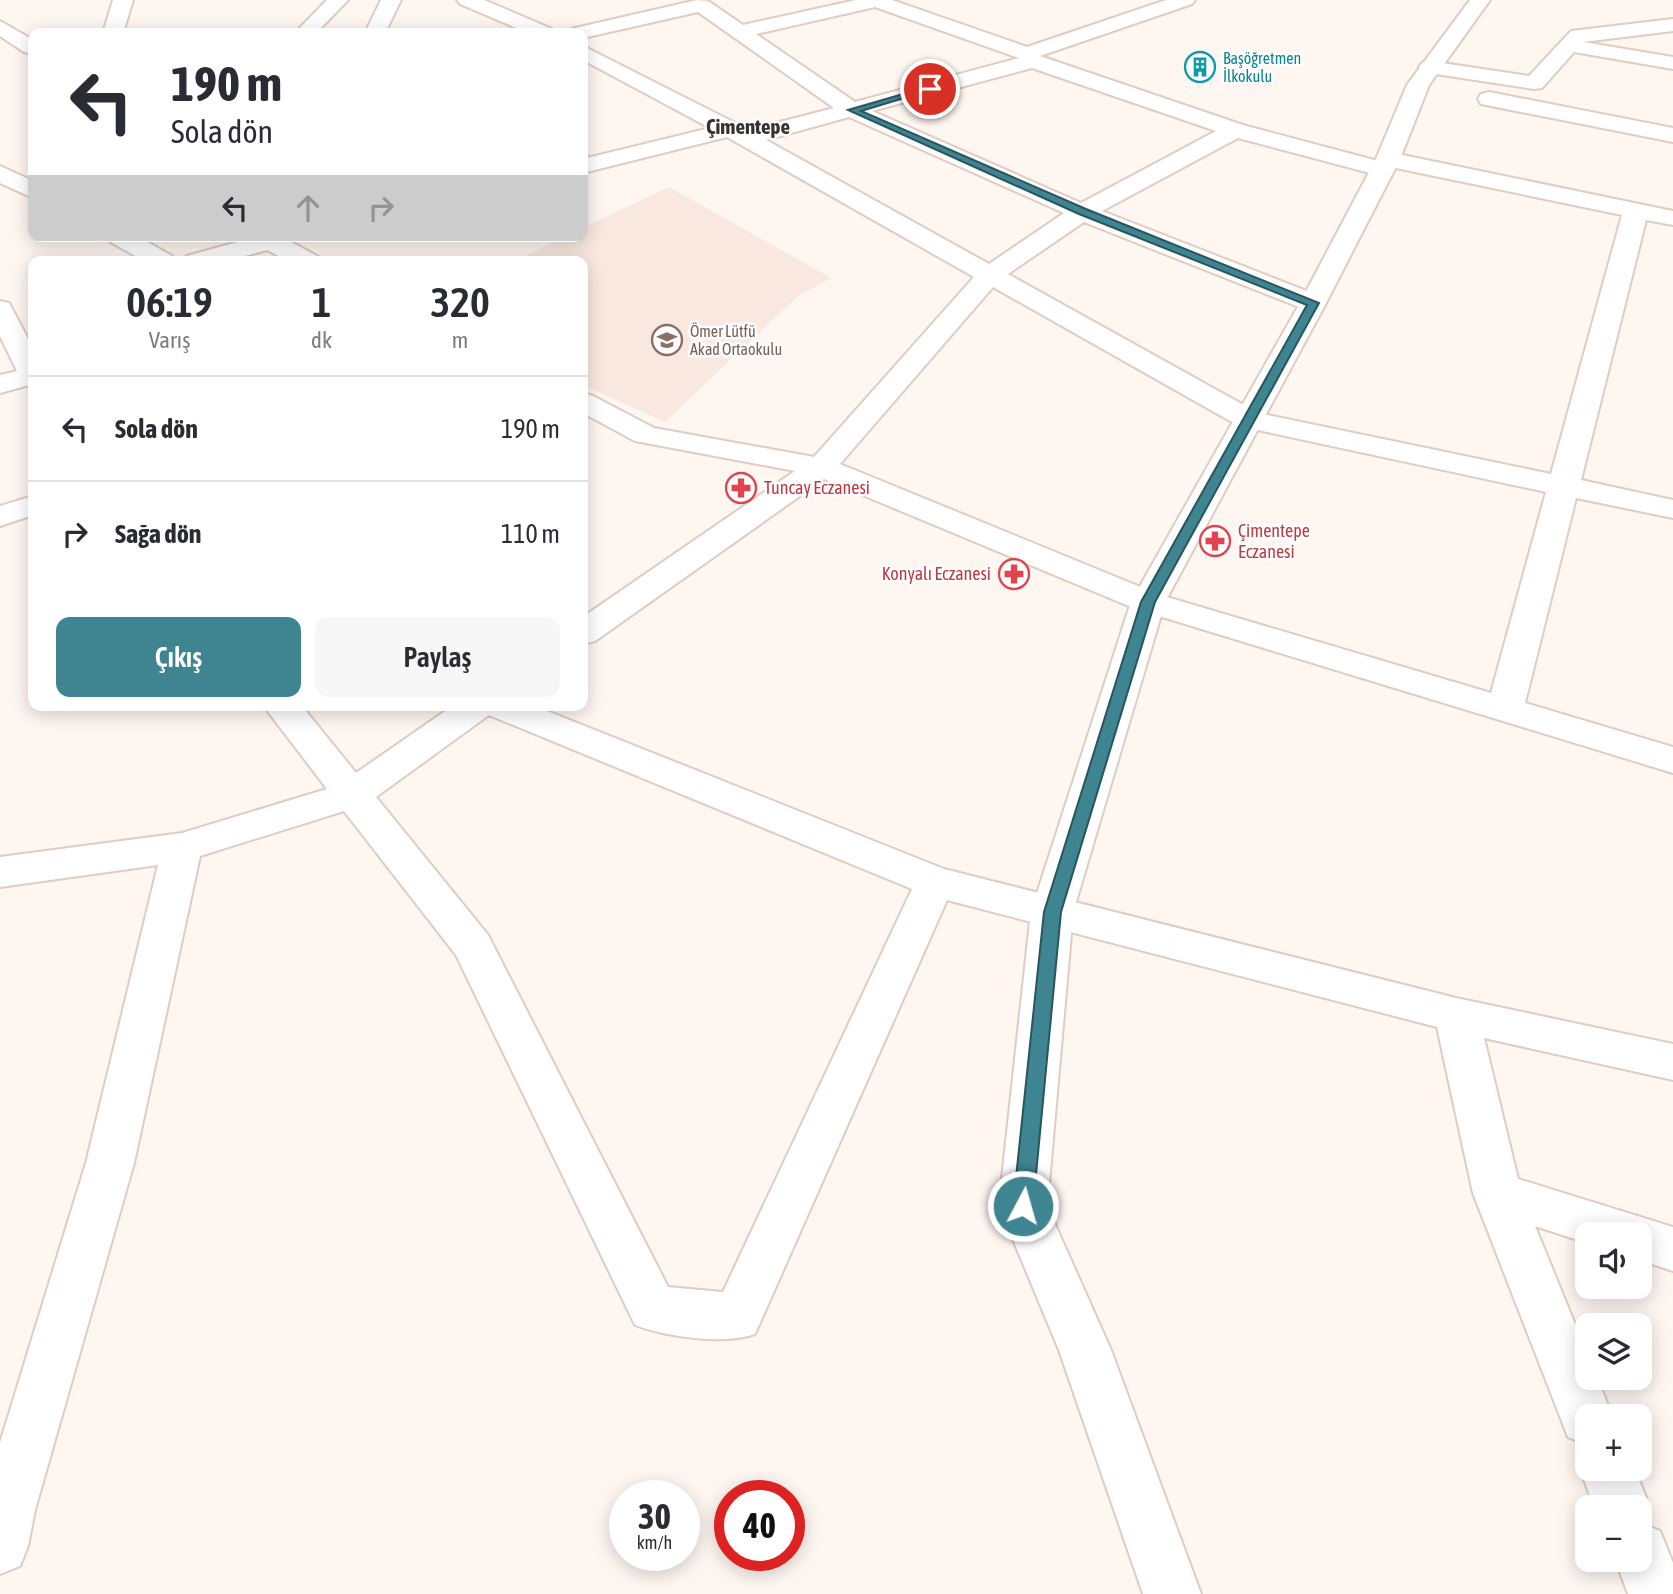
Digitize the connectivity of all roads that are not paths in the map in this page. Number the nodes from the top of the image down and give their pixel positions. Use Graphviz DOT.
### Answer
graph roads {
  1 [pos="123,0"];
  2 [pos="338,0"];
  3 [pos="391,0"];
  4 [pos="467,0"];
  5 [pos="1185,0"];
  6 [pos="1480,0"];
  7 [pos="878,1"];
  8 [pos="1673,25"];
  9 [pos="0,27"];
  10 [pos="111,28"];
  11 [pos="310,28"];
  12 [pos="377,28"];
  13 [pos="533,28"];
  14 [pos="588,31"];
  15 [pos="738,32"];
  16 [pos="28,45"];
  17 [pos="1568,46"];
  18 [pos="28,49"];
  19 [pos="10,54"];
  20 [pos="588,55"];
  21 [pos="1030,57"];
  22 [pos="1673,63"];
  23 [pos="1424,76"];
  24 [pos="852,110"];
  25 [pos="1236,130"];
  26 [pos="737,134"];
  27 [pos="1673,135"];
  28 [pos="1384,164"];
  29 [pos="588,165"];
  30 [pos="0,173"];
  31 [pos="28,188"];
  32 [pos="1636,210"];
  33 [pos="1082,212"];
  34 [pos="1673,218"];
  35 [pos="129,242"];
  36 [pos="263,242"];
  37 [pos="282,242"];
  38 [pos="154,256"];
  39 [pos="214,256"];
  40 [pos="301,256"];
  41 [pos="990,275"];
  42 [pos="1313,303"];
  43 [pos="6,308"];
  44 [pos="28,363"];
  45 [pos="28,376"];
  46 [pos="0,384"];
  47 [pos="588,405"];
  48 [pos="1249,421"];
  49 [pos="821,467"];
  50 [pos="1562,487"];
  51 [pos="28,507"];
  52 [pos="1673,509"];
  53 [pos="0,516"];
  54 [pos="1148,602"];
  55 [pos="588,630"];
  56 [pos="1504,709"];
  57 [pos="286,711"];
  58 [pos="471,711"];
  59 [pos="512,711"];
  60 [pos="1673,760"];
  61 [pos="352,795"];
  62 [pos="182,847"];
  63 [pos="0,872"];
  64 [pos="936,882"];
  65 [pos="1052,912"];
  66 [pos="1456,1015"];
  67 [pos="1673,1062"];
  68 [pos="1497,1193"];
  69 [pos="1588,1222"];
  70 [pos="1652,1242"];
  71 [pos="1673,1249"];
  72 [pos="1581,1404"];
  73 [pos="3,1522"];
  74 [pos="1648,1572"];
  75 [pos="1172,1594"];
  76 [pos="1657,1594"];
  1 -- 10 [label="street"];
  2 -- 11 [label="street"];
  3 -- 12 [label="street"];
  4 -- 13 [label="street"];
  5 -- 21 [label="street"];
  6 -- 23 [label="street"];
  7 -- 15 [label="street"];
  7 -- 21 [label="street"];
  8 -- 17 [label="street"];
  9 -- 16 [label="street"];
  14 -- 15 [label="street"];
  15 -- 24 [label="street"];
  17 -- 22 [label="street"];
  17 -- 23 [label="street"];
  18 -- 19 [label="street"];
  20 -- 26 [label="street"];
  21 -- 24 [label="street"];
  21 -- 25 [label="street"];
  23 -- 27 [label="street"];
  23 -- 28 [label="street"];
  24 -- 26 [label="street"];
  24 -- 33 [label="street"];
  25 -- 28 [label="street"];
  25 -- 33 [label="street"];
  26 -- 29 [label="street"];
  26 -- 41 [label="street"];
  28 -- 32 [label="street"];
  28 -- 42 [label="street"];
  30 -- 31 [label="street"];
  32 -- 34 [label="street"];
  32 -- 50 [label="street"];
  33 -- 41 [label="street"];
  33 -- 42 [label="street"];
  35 -- 38 [label="street"];
  36 -- 39 [label="street"];
  37 -- 40 [label="street"];
  41 -- 48 [label="street"];
  41 -- 49 [label="street"];
  42 -- 48 [label="street"];
  43 -- 44 [label="street"];
  45 -- 46 [label="street"];
  47 -- 49 [label="street"];
  48 -- 50 [label="street"];
  48 -- 54 [label="street"];
  49 -- 54 [label="street"];
  49 -- 55 [label="street"];
  50 -- 52 [label="street"];
  50 -- 56 [label="street"];
  51 -- 53 [label="street"];
  54 -- 56 [label="street"];
  54 -- 65 [label="street"];
  56 -- 60 [label="street"];
  57 -- 61 [label="street"];
  58 -- 61 [label="street"];
  59 -- 64 [label="street"];
  61 -- 62 [label="street"];
  61 -- 64 [label="street"];
  62 -- 63 [label="street"];
  62 -- 73 [label="street"];
  64 -- 65 [label="street"];
  65 -- 66 [label="street"];
  65 -- 75 [label="street"];
  66 -- 67 [label="street"];
  66 -- 68 [label="street"];
  68 -- 69 [label="street"];
  68 -- 72 [label="street"];
  70 -- 71 [label="street"];
  74 -- 76 [label="street"];
}
